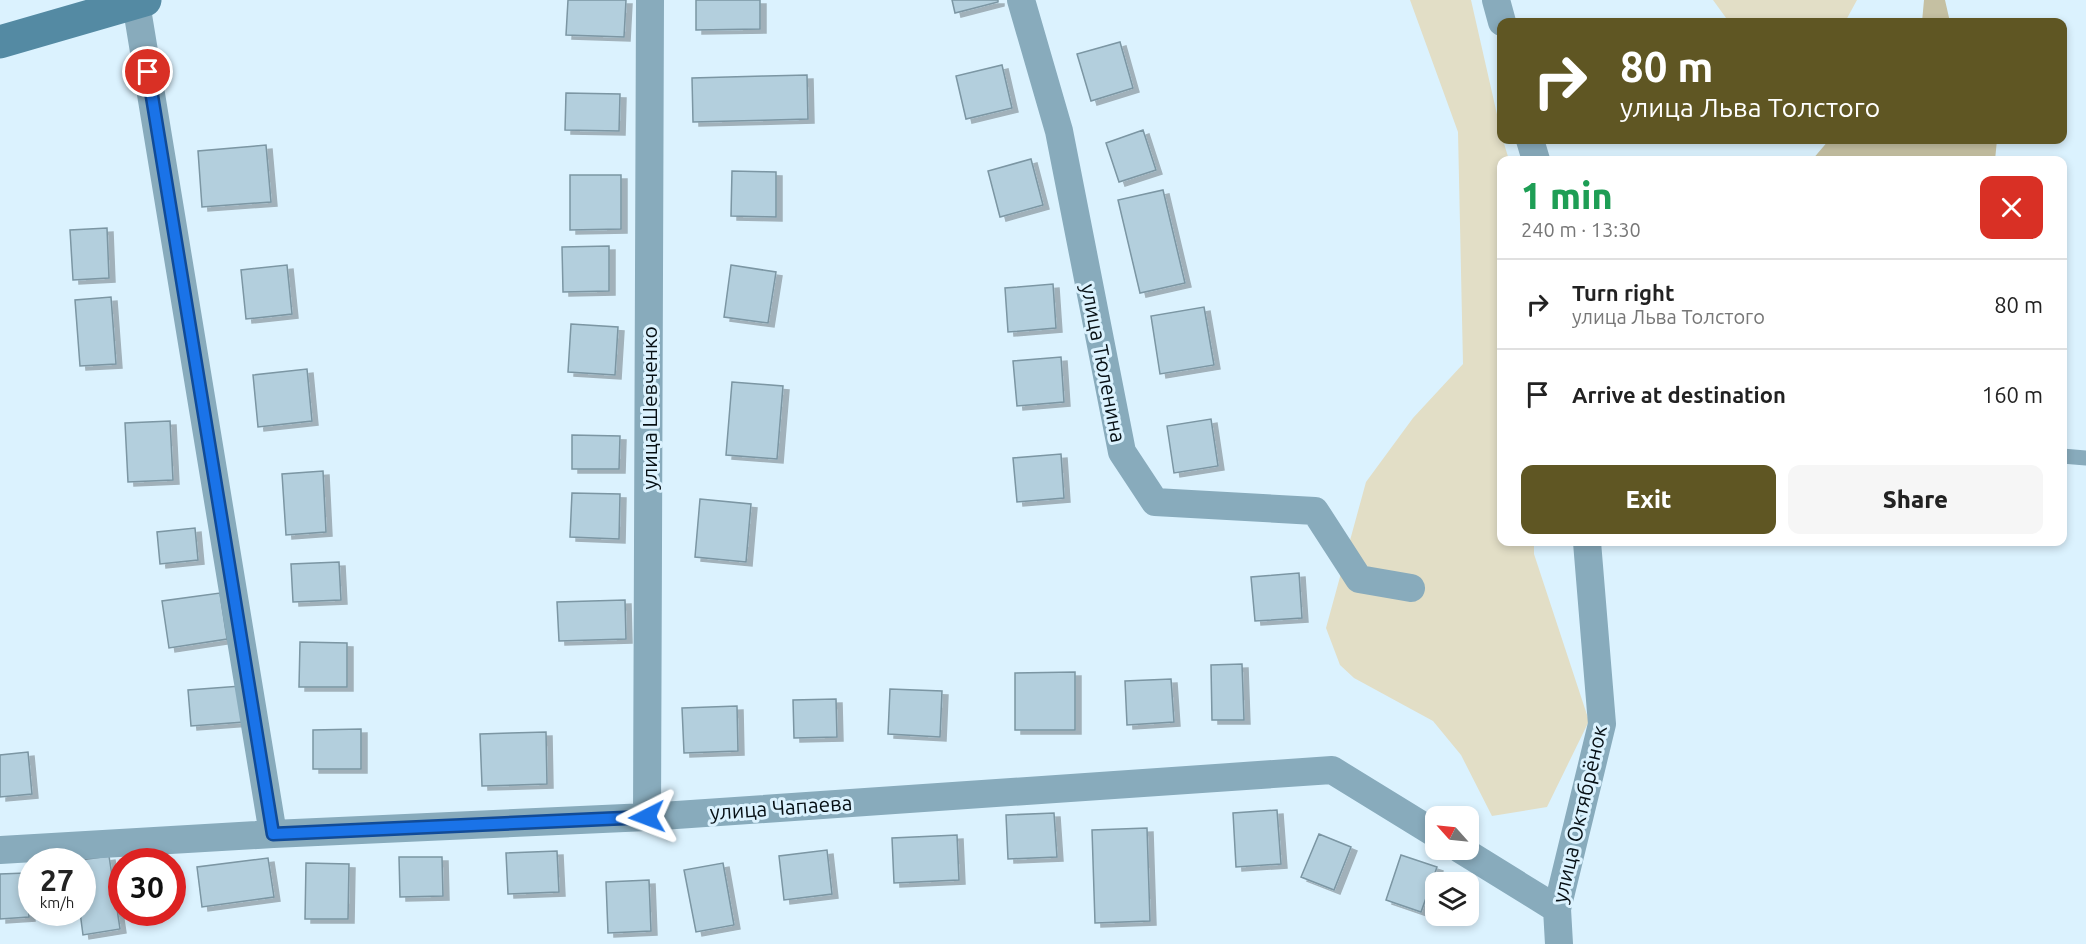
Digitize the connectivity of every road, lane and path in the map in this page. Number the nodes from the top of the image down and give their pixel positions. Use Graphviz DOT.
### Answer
graph roads {
  1 [pos="650,0"];
  2 [pos="1021,0"];
  3 [pos="1496,0"];
  4 [pos="140,1"];
  5 [pos="1501,18"];
  6 [pos="0,42"];
  7 [pos="2067,456"];
  8 [pos="2086,458"];
  9 [pos="1587,546"];
  10 [pos="1411,588"];
  11 [pos="647,817"];
  12 [pos="1425,827"];
  13 [pos="273,834"];
  14 [pos="0,850"];
  15 [pos="1478,860"];
  16 [pos="1557,909"];
  17 [pos="1559,944"];
  1 -- 11 [label="street, улица Шевченко"];
  2 -- 10 [label="street, улица Тюленина"];
  3 -- 5 [label="street"];
  4 -- 6 [label="street"];
  4 -- 13 [label="street"];
  7 -- 8 [label="lane"];
  9 -- 16 [label="street, улица Октябрёнок"];
  11 -- 12 [label="street, улица Чапаева"];
  11 -- 13 [label="street, улица Чапаева"];
  13 -- 14 [label="street, улица Чапаева"];
  15 -- 16 [label="street"];
  16 -- 17 [label="street, улица Октябрёнок"];
}
